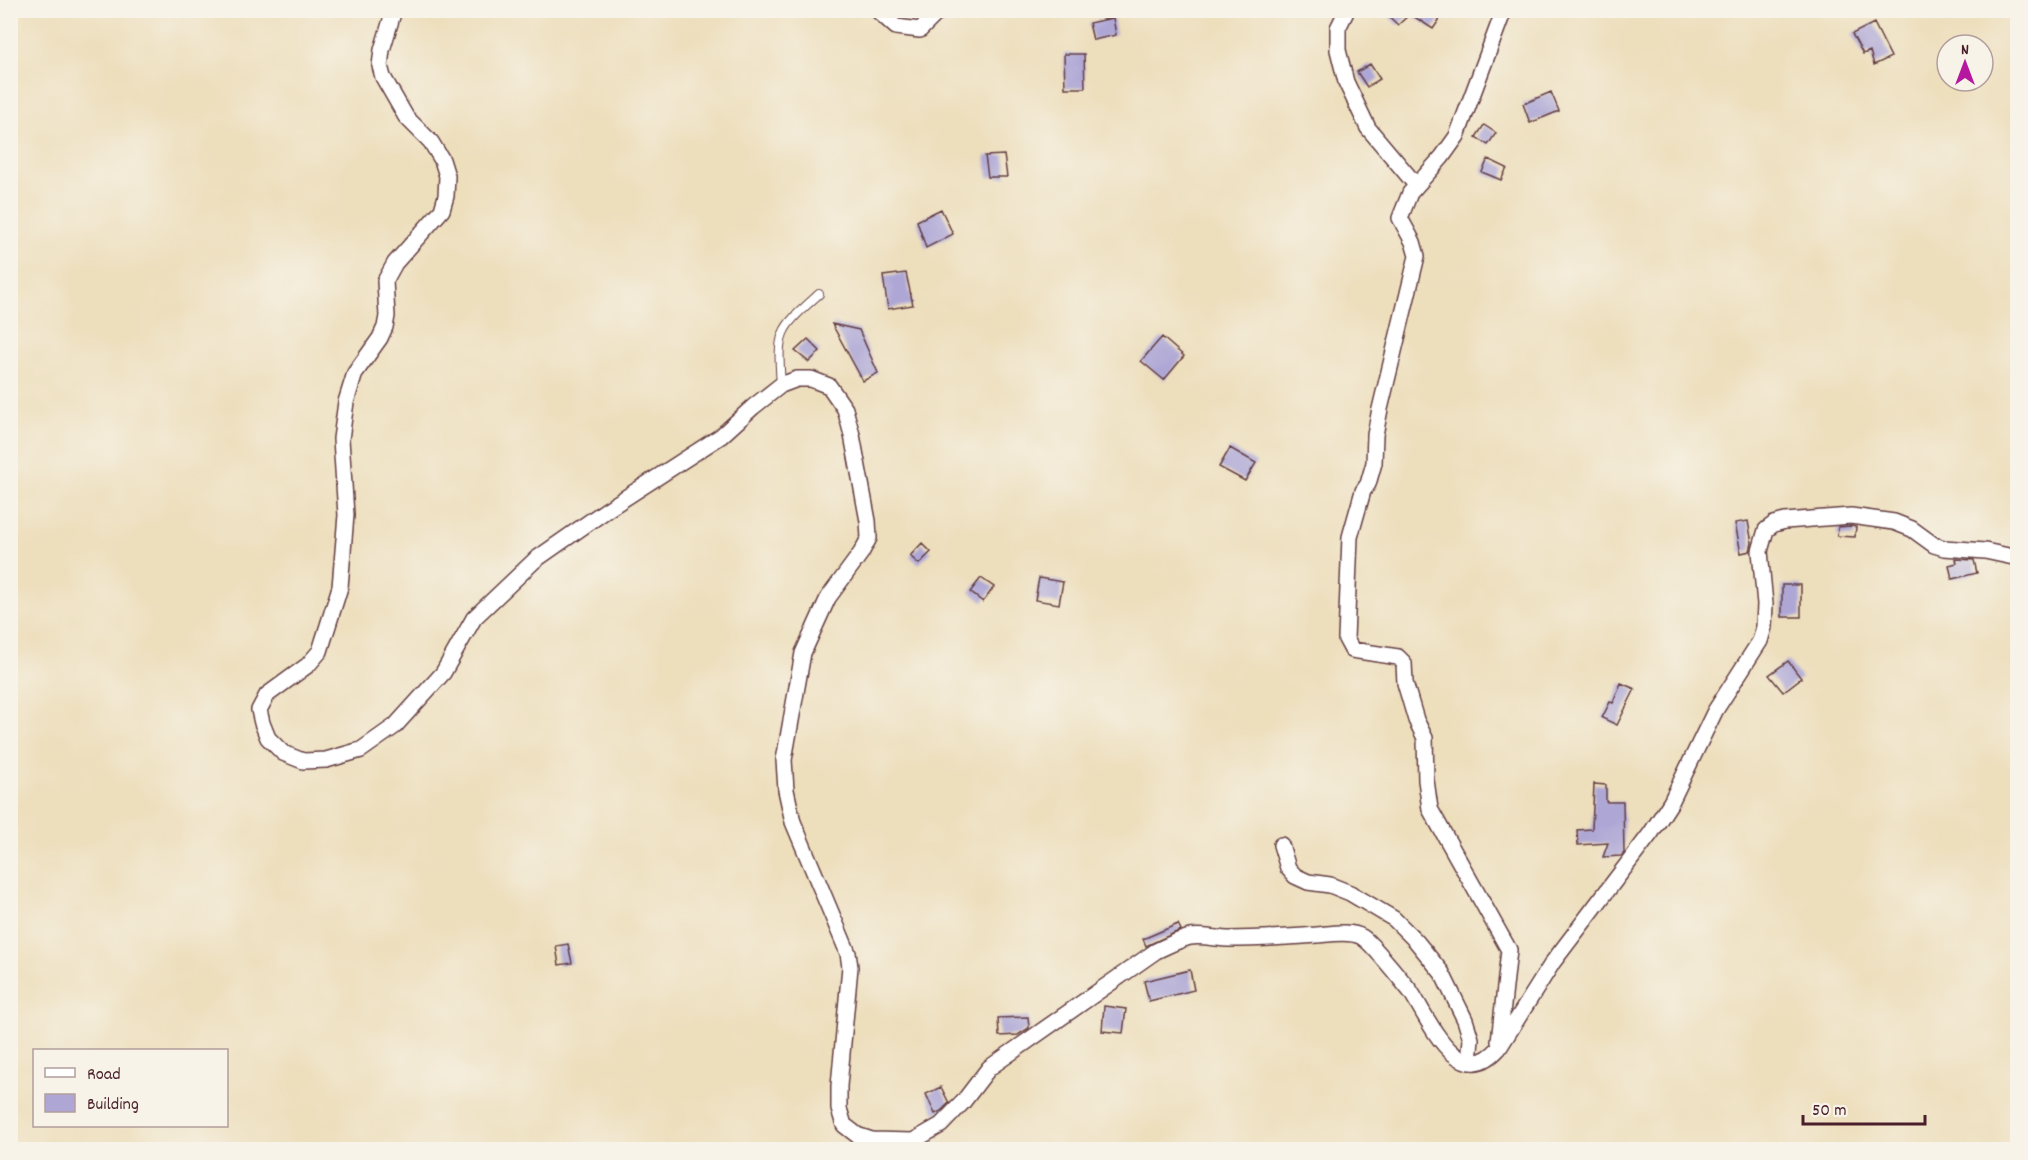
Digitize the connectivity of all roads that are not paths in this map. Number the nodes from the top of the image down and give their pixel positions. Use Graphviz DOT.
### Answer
graph roads {
  1 [pos="394,10"];
  2 [pos="877,10"];
  3 [pos="940,10"];
  4 [pos="1347,10"];
  5 [pos="1504,10"];
  6 [pos="1416,185"];
  7 [pos="819,294"];
  8 [pos="781,385"];
  9 [pos="2018,558"];
  10 [pos="1281,845"];
  11 [pos="1499,1048"];
  12 [pos="1469,1062"];
  1 -- 8 [label="street"];
  2 -- 3 [label="street"];
  4 -- 6 [label="street"];
  5 -- 6 [label="street"];
  6 -- 11 [label="street"];
  7 -- 8 [label="lane"];
  8 -- 12 [label="street"];
  9 -- 11 [label="street"];
  10 -- 12 [label="street"];
  11 -- 12 [label="street"];
}
